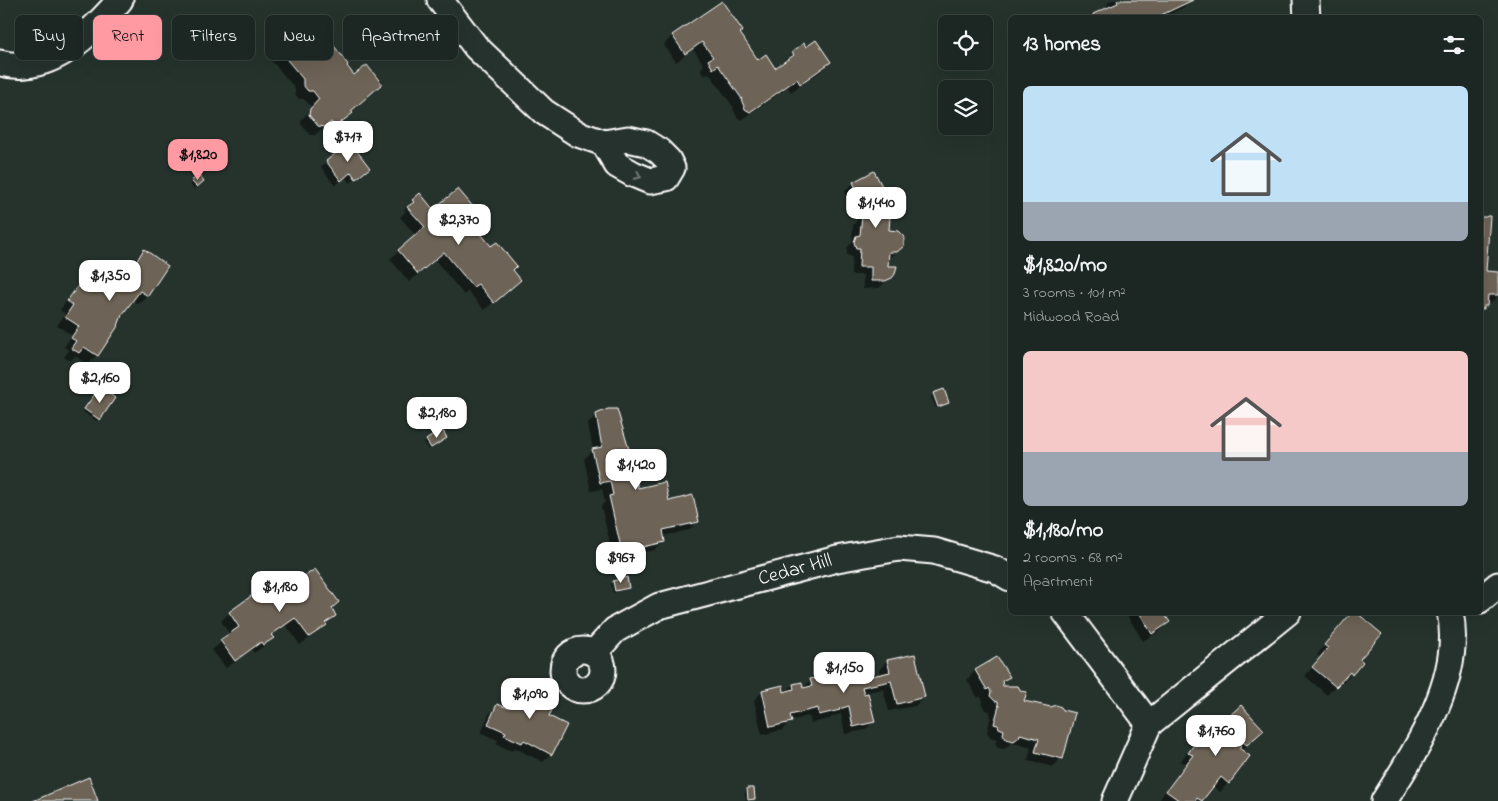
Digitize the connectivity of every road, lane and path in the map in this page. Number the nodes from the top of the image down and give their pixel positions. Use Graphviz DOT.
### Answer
graph roads {
  1 [pos="120,0"];
  2 [pos="440,0"];
  3 [pos="1306,0"];
  4 [pos="1307,15"];
  5 [pos="0,63"];
  6 [pos="604,143"];
  7 [pos="1008,577"];
  8 [pos="1498,585"];
  9 [pos="1483,598"];
  10 [pos="1067,615"];
  11 [pos="1284,615"];
  12 [pos="1456,616"];
  13 [pos="594,653"];
  14 [pos="1149,724"];
  15 [pos="1115,801"];
  16 [pos="1384,801"];
  1 -- 5 [label="street"];
  2 -- 6 [label="street"];
  3 -- 4 [label="street"];
  7 -- 13 [label="street, Cedar Hill"];
  8 -- 9 [label="street"];
  10 -- 14 [label="street"];
  11 -- 14 [label="street"];
  12 -- 16 [label="street"];
  14 -- 15 [label="street"];
}
